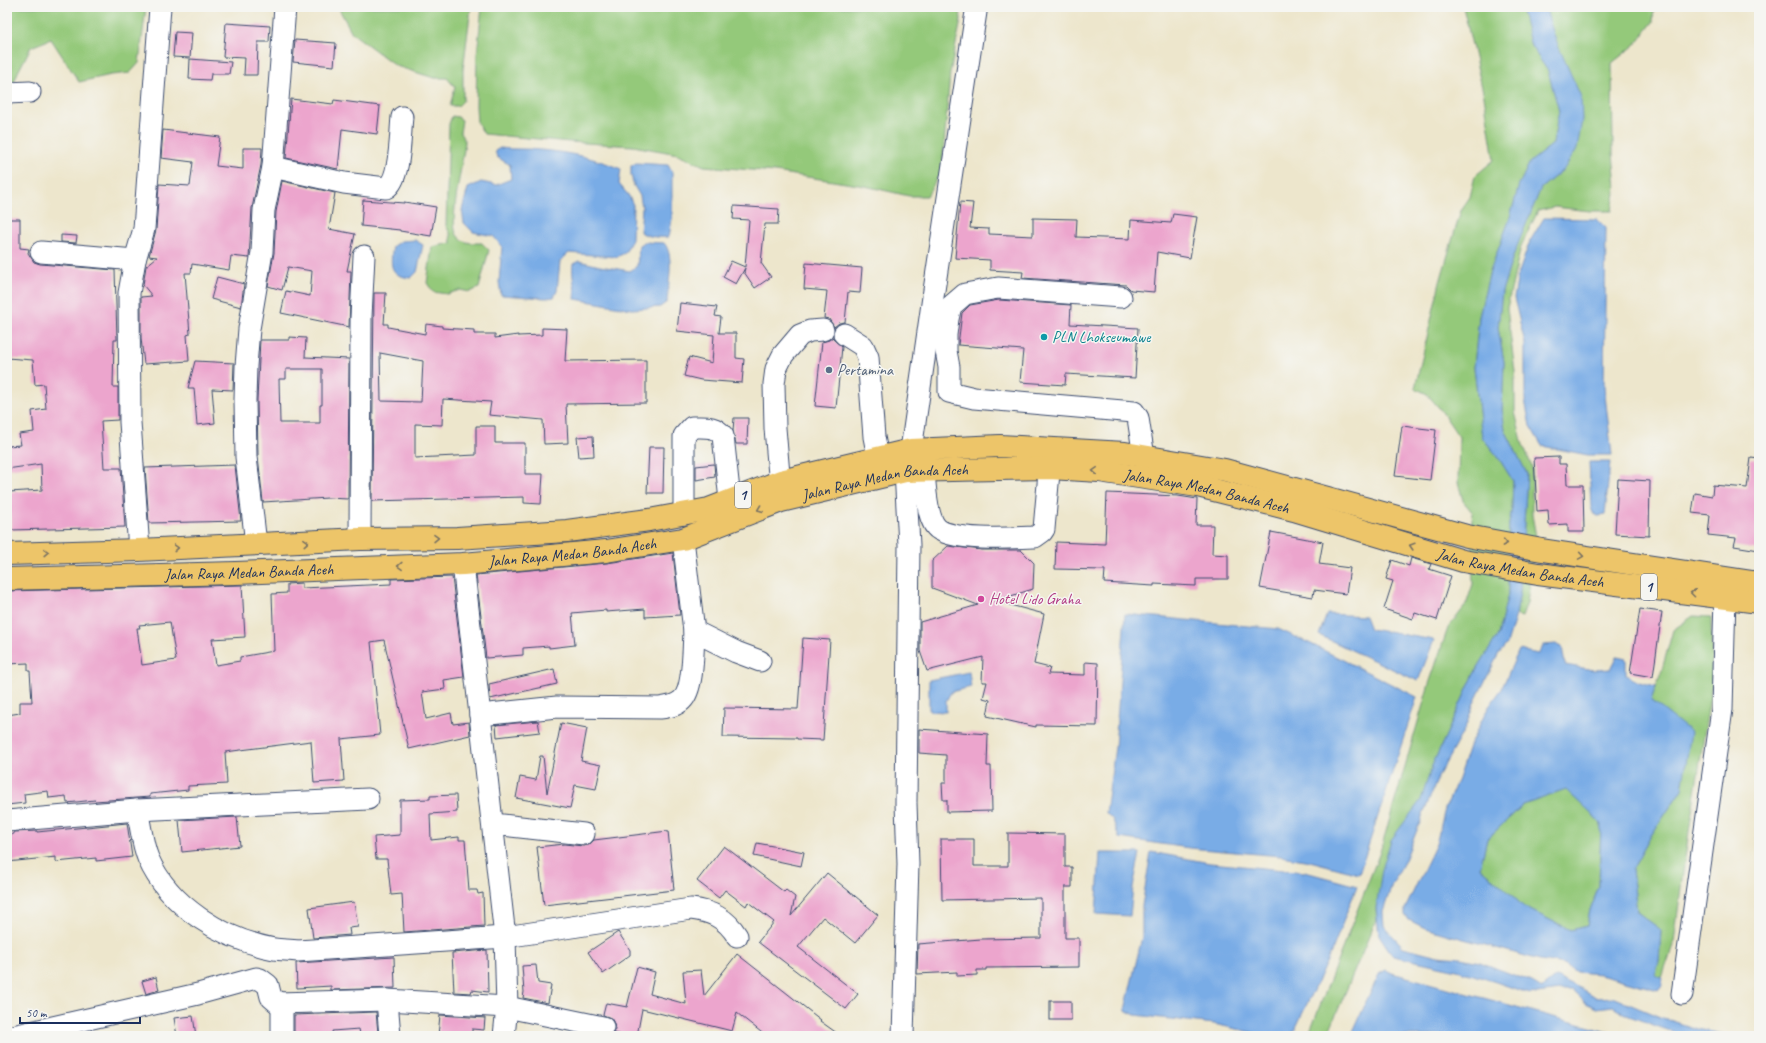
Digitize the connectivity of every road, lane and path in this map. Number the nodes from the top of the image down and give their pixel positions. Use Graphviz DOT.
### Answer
graph roads {
  1 [pos="160,7"];
  2 [pos="285,7"];
  3 [pos="976,12"];
  4 [pos="30,92"];
  5 [pos="7,93"];
  6 [pos="402,117"];
  7 [pos="273,167"];
  8 [pos="40,252"];
  9 [pos="364,256"];
  10 [pos="135,260"];
  11 [pos="1121,298"];
  12 [pos="823,330"];
  13 [pos="844,334"];
  14 [pos="911,450"];
  15 [pos="878,457"];
  16 [pos="1144,457"];
  17 [pos="1051,458"];
  18 [pos="915,471"];
  19 [pos="781,491"];
  20 [pos="730,500"];
  21 [pos="1296,500"];
  22 [pos="684,514"];
  23 [pos="360,539"];
  24 [pos="683,539"];
  25 [pos="256,544"];
  26 [pos="139,550"];
  27 [pos="7,554"];
  28 [pos="463,564"];
  29 [pos="7,579"];
  30 [pos="1759,583"];
  31 [pos="1725,597"];
  32 [pos="1759,602"];
  33 [pos="694,630"];
  34 [pos="760,661"];
  35 [pos="480,715"];
  36 [pos="368,799"];
  37 [pos="137,810"];
  38 [pos="7,821"];
  39 [pos="493,824"];
  40 [pos="584,834"];
  41 [pos="737,936"];
  42 [pos="505,937"];
  43 [pos="1682,994"];
  44 [pos="387,1000"];
  45 [pos="282,1003"];
  46 [pos="508,1007"];
  47 [pos="603,1027"];
  48 [pos="13,1036"];
  49 [pos="280,1036"];
  50 [pos="390,1036"];
  51 [pos="504,1036"];
  52 [pos="903,1036"];
  1 -- 10 [label="street"];
  2 -- 7 [label="street"];
  3 -- 14 [label="street"];
  4 -- 5 [label="street"];
  6 -- 7 [label="street"];
  7 -- 25 [label="street"];
  8 -- 10 [label="street"];
  9 -- 23 [label="street"];
  10 -- 26 [label="street"];
  11 -- 16 [label="street"];
  12 -- 19 [label="street"];
  13 -- 15 [label="street"];
  14 -- 15 [label="highway, Jalan Raya Medan Banda Aceh / 1"];
  14 -- 17 [label="highway, Jalan Raya Medan Banda Aceh / 1"];
  15 -- 19 [label="highway, Jalan Raya Medan Banda Aceh / 1"];
  16 -- 17 [label="highway, Jalan Raya Medan Banda Aceh / 1"];
  16 -- 21 [label="highway, Jalan Raya Medan Banda Aceh / 1"];
  17 -- 18 [label="highway, Jalan Raya Medan Banda Aceh / 1"];
  17 -- 18 [label="street"];
  21 -- 17 [label="highway, Jalan Raya Medan Banda Aceh / 1, one-way"];
  18 -- 19 [label="highway, Jalan Raya Medan Banda Aceh / 1"];
  18 -- 52 [label="street"];
  19 -- 20 [label="highway, Jalan Raya Medan Banda Aceh / 1"];
  19 -- 24 [label="highway, Jalan Raya Medan Banda Aceh / 1, one-way"];
  20 -- 22 [label="highway, Jalan Raya Medan Banda Aceh / 1"];
  20 -- 22 [label="street"];
  21 -- 30 [label="highway, Jalan Raya Medan Banda Aceh / 1, one-way"];
  31 -- 21 [label="highway, Jalan Raya Medan Banda Aceh / 1, one-way"];
  23 -- 22 [label="highway, Jalan Raya Medan Banda Aceh / 1, one-way"];
  25 -- 23 [label="highway, Jalan Raya Medan Banda Aceh / 1, one-way"];
  24 -- 28 [label="highway, Jalan Raya Medan Banda Aceh / 1"];
  24 -- 33 [label="street"];
  26 -- 25 [label="highway, Jalan Raya Medan Banda Aceh / 1, one-way"];
  27 -- 26 [label="highway, Jalan Raya Medan Banda Aceh / 1, one-way"];
  28 -- 29 [label="highway, Jalan Raya Medan Banda Aceh / 1, one-way"];
  28 -- 35 [label="street"];
  31 -- 32 [label="highway, Jalan Raya Medan Banda Aceh / 1"];
  31 -- 43 [label="street"];
  33 -- 34 [label="street"];
  33 -- 35 [label="street"];
  35 -- 39 [label="street"];
  36 -- 37 [label="street"];
  37 -- 38 [label="street"];
  37 -- 42 [label="street"];
  39 -- 40 [label="street"];
  39 -- 42 [label="street"];
  41 -- 42 [label="street"];
  42 -- 46 [label="street"];
  44 -- 45 [label="street"];
  44 -- 46 [label="street"];
  44 -- 50 [label="street"];
  45 -- 48 [label="street"];
  45 -- 49 [label="street"];
  46 -- 47 [label="street"];
  46 -- 51 [label="street"];
}
